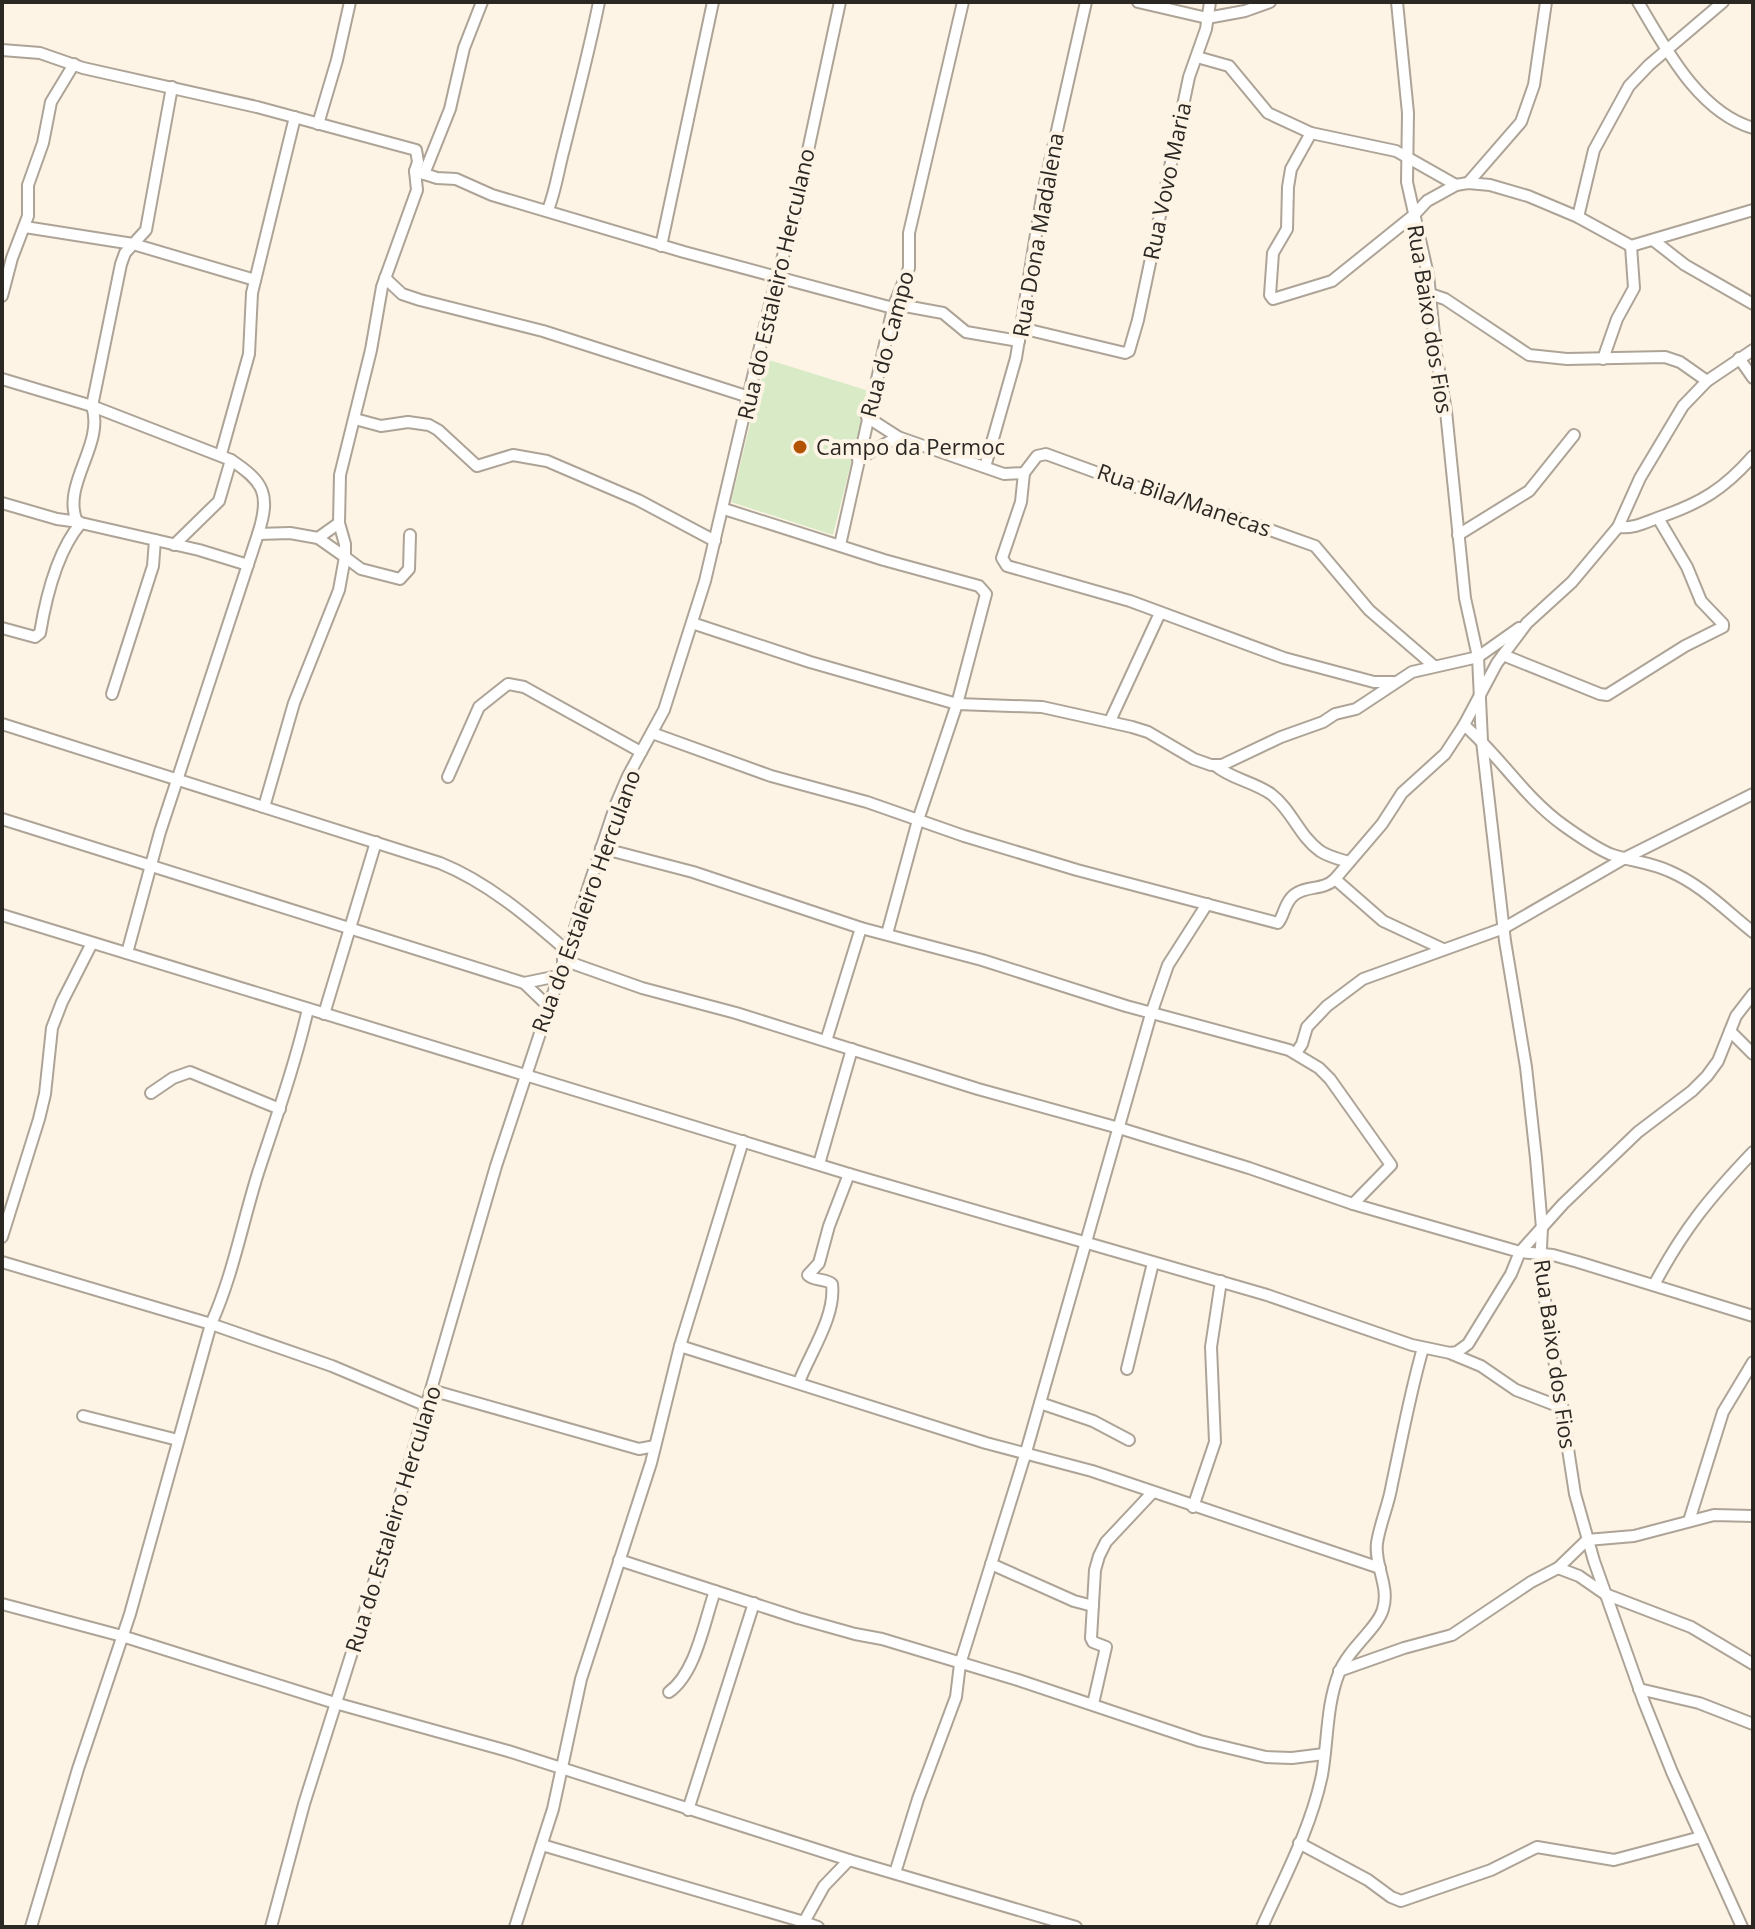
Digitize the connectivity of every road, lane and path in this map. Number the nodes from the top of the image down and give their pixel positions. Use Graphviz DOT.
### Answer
graph roads {
  1 [pos="338,2"];
  2 [pos="482,2"];
  3 [pos="599,2"];
  4 [pos="713,2"];
  5 [pos="840,2"];
  6 [pos="963,2"];
  7 [pos="1086,2"];
  8 [pos="1138,2"];
  9 [pos="1210,2"];
  10 [pos="1270,2"];
  11 [pos="1397,2"];
  12 [pos="1546,2"];
  13 [pos="1638,2"];
  14 [pos="1723,2"];
  15 [pos="349,6"];
  16 [pos="1207,18"];
  17 [pos="2,50"];
  18 [pos="1666,52"];
  19 [pos="1197,57"];
  20 [pos="74,64"];
  21 [pos="172,87"];
  22 [pos="295,117"];
  23 [pos="318,124"];
  24 [pos="1753,128"];
  25 [pos="1311,133"];
  26 [pos="1407,158"];
  27 [pos="424,174"];
  28 [pos="1468,183"];
  29 [pos="1456,185"];
  30 [pos="417,190"];
  31 [pos="1409,198"];
  32 [pos="1427,201"];
  33 [pos="548,210"];
  34 [pos="1753,210"];
  35 [pos="1414,215"];
  36 [pos="1578,217"];
  37 [pos="25,227"];
  38 [pos="1653,240"];
  39 [pos="133,244"];
  40 [pos="661,246"];
  41 [pos="1631,246"];
  42 [pos="778,276"];
  43 [pos="385,278"];
  44 [pos="255,280"];
  45 [pos="1430,294"];
  46 [pos="2,296"];
  47 [pos="1753,304"];
  48 [pos="893,306"];
  49 [pos="1021,328"];
  50 [pos="1019,341"];
  51 [pos="1753,350"];
  52 [pos="1739,358"];
  53 [pos="1603,359"];
  54 [pos="1753,378"];
  55 [pos="2,379"];
  56 [pos="1707,381"];
  57 [pos="749,397"];
  58 [pos="92,406"];
  59 [pos="867,417"];
  60 [pos="355,419"];
  61 [pos="1574,435"];
  62 [pos="898,437"];
  63 [pos="1753,456"];
  64 [pos="226,457"];
  65 [pos="858,459"];
  66 [pos="985,467"];
  67 [pos="1024,473"];
  68 [pos="2,503"];
  69 [pos="72,508"];
  70 [pos="724,509"];
  71 [pos="1658,518"];
  72 [pos="57,519"];
  73 [pos="76,522"];
  74 [pos="339,523"];
  75 [pos="1618,527"];
  76 [pos="258,534"];
  77 [pos="410,535"];
  78 [pos="1458,535"];
  79 [pos="318,538"];
  80 [pos="155,540"];
  81 [pos="715,541"];
  82 [pos="174,545"];
  83 [pos="840,545"];
  84 [pos="345,557"];
  85 [pos="248,565"];
  86 [pos="1160,613"];
  87 [pos="692,623"];
  88 [pos="1527,623"];
  89 [pos="2,628"];
  90 [pos="1472,635"];
  91 [pos="1503,655"];
  92 [pos="1478,657"];
  93 [pos="1461,661"];
  94 [pos="1434,666"];
  95 [pos="1393,682"];
  96 [pos="112,694"];
  97 [pos="1479,697"];
  98 [pos="957,704"];
  99 [pos="1110,721"];
  100 [pos="2,724"];
  101 [pos="1464,725"];
  102 [pos="652,733"];
  103 [pos="1482,741"];
  104 [pos="641,752"];
  105 [pos="1216,766"];
  106 [pos="448,777"];
  107 [pos="177,780"];
  108 [pos="1753,794"];
  109 [pos="264,807"];
  110 [pos="2,819"];
  111 [pos="918,820"];
  112 [pos="376,842"];
  113 [pos="601,848"];
  114 [pos="1625,858"];
  115 [pos="1349,862"];
  116 [pos="150,866"];
  117 [pos="1335,879"];
  118 [pos="1207,904"];
  119 [pos="2,915"];
  120 [pos="350,927"];
  121 [pos="861,928"];
  122 [pos="1504,928"];
  123 [pos="1753,932"];
  124 [pos="887,934"];
  125 [pos="92,943"];
  126 [pos="1443,949"];
  127 [pos="127,953"];
  128 [pos="564,955"];
  129 [pos="558,976"];
  130 [pos="524,983"];
  131 [pos="1753,994"];
  132 [pos="548,1006"];
  133 [pos="308,1009"];
  134 [pos="324,1014"];
  135 [pos="1151,1014"];
  136 [pos="1730,1031"];
  137 [pos="826,1041"];
  138 [pos="852,1049"];
  139 [pos="1296,1053"];
  140 [pos="1753,1054"];
  141 [pos="524,1075"];
  142 [pos="151,1093"];
  143 [pos="280,1109"];
  144 [pos="1119,1128"];
  145 [pos="743,1141"];
  146 [pos="1753,1152"];
  147 [pos="819,1164"];
  148 [pos="849,1174"];
  149 [pos="1353,1204"];
  150 [pos="1542,1228"];
  151 [pos="2,1237"];
  152 [pos="1086,1241"];
  153 [pos="1520,1252"];
  154 [pos="1541,1253"];
  155 [pos="2,1262"];
  156 [pos="1153,1263"];
  157 [pos="1221,1281"];
  158 [pos="1654,1285"];
  159 [pos="1753,1316"];
  160 [pos="211,1324"];
  161 [pos="680,1346"];
  162 [pos="1423,1348"];
  163 [pos="1450,1353"];
  164 [pos="1753,1362"];
  165 [pos="1127,1369"];
  166 [pos="799,1382"];
  167 [pos="431,1390"];
  168 [pos="1040,1403"];
  169 [pos="427,1406"];
  170 [pos="1563,1408"];
  171 [pos="83,1416"];
  172 [pos="178,1440"];
  173 [pos="1129,1440"];
  174 [pos="655,1446"];
  175 [pos="639,1449"];
  176 [pos="1026,1452"];
  177 [pos="651,1463"];
  178 [pos="1152,1493"];
  179 [pos="1193,1507"];
  180 [pos="1753,1516"];
  181 [pos="1689,1521"];
  182 [pos="1587,1540"];
  183 [pos="619,1560"];
  184 [pos="991,1564"];
  185 [pos="1380,1568"];
  186 [pos="1558,1568"];
  187 [pos="715,1591"];
  188 [pos="1605,1594"];
  189 [pos="754,1603"];
  190 [pos="2,1604"];
  191 [pos="1093,1606"];
  192 [pos="122,1636"];
  193 [pos="960,1664"];
  194 [pos="1753,1664"];
  195 [pos="1339,1671"];
  196 [pos="1639,1689"];
  197 [pos="669,1692"];
  198 [pos="335,1703"];
  199 [pos="1093,1704"];
  200 [pos="1753,1724"];
  201 [pos="1324,1754"];
  202 [pos="562,1768"];
  203 [pos="688,1810"];
  204 [pos="1701,1837"];
  205 [pos="1299,1843"];
  206 [pos="542,1845"];
  207 [pos="849,1860"];
  208 [pos="895,1873"];
  209 [pos="804,1924"];
  210 [pos="31,1927"];
  211 [pos="271,1927"];
  212 [pos="515,1927"];
  213 [pos="818,1927"];
  214 [pos="1076,1927"];
  215 [pos="1262,1927"];
  216 [pos="1742,1927"];
  1 -- 15 [label="street"];
  2 -- 27 [label="street"];
  3 -- 33 [label="street"];
  4 -- 40 [label="street"];
  5 -- 42 [label="street, Rua do Estaleiro Herculano"];
  6 -- 48 [label="street, Rua do Campo"];
  7 -- 49 [label="street, Rua Dona Madalena"];
  8 -- 16 [label="street"];
  9 -- 16 [label="street, Rua Vovo Maria"];
  10 -- 16 [label="street"];
  11 -- 26 [label="street, Rua Baixo dos Fios"];
  12 -- 28 [label="street"];
  13 -- 18 [label="street"];
  14 -- 18 [label="street"];
  15 -- 23 [label="street"];
  16 -- 19 [label="street, Rua Vovo Maria"];
  17 -- 20 [label="street"];
  18 -- 24 [label="street"];
  18 -- 36 [label="street"];
  19 -- 25 [label="street"];
  19 -- 49 [label="street, Rua Vovo Maria"];
  20 -- 21 [label="street"];
  20 -- 37 [label="street"];
  21 -- 22 [label="street"];
  21 -- 39 [label="street"];
  22 -- 23 [label="street"];
  22 -- 44 [label="street"];
  23 -- 27 [label="street"];
  25 -- 26 [label="street"];
  25 -- 35 [label="street"];
  26 -- 29 [label="street"];
  26 -- 31 [label="street, Rua Baixo dos Fios"];
  27 -- 30 [label="street"];
  27 -- 30 [label="street"];
  27 -- 33 [label="street"];
  28 -- 29 [label="street"];
  28 -- 36 [label="street"];
  29 -- 32 [label="street"];
  30 -- 43 [label="street"];
  31 -- 32 [label="street"];
  31 -- 35 [label="street, Rua Baixo dos Fios"];
  32 -- 35 [label="street"];
  33 -- 40 [label="street"];
  34 -- 38 [label="street"];
  35 -- 45 [label="street, Rua Baixo dos Fios"];
  36 -- 41 [label="street"];
  37 -- 39 [label="street"];
  37 -- 46 [label="street"];
  38 -- 41 [label="street"];
  38 -- 47 [label="street"];
  39 -- 44 [label="street"];
  39 -- 58 [label="street"];
  40 -- 42 [label="street"];
  41 -- 53 [label="street"];
  42 -- 48 [label="street"];
  42 -- 57 [label="street, Rua do Estaleiro Herculano"];
  43 -- 57 [label="street"];
  43 -- 60 [label="street"];
  44 -- 64 [label="street"];
  45 -- 53 [label="street"];
  45 -- 78 [label="street, Rua Baixo dos Fios"];
  48 -- 50 [label="street"];
  48 -- 59 [label="street, Rua do Campo"];
  49 -- 50 [label="street, Rua Dona Madalena"];
  50 -- 66 [label="street, Rua Dona Madalena"];
  51 -- 52 [label="street"];
  52 -- 54 [label="street"];
  52 -- 56 [label="street"];
  53 -- 56 [label="street"];
  55 -- 58 [label="street"];
  56 -- 75 [label="street"];
  57 -- 70 [label="street, Rua do Estaleiro Herculano"];
  58 -- 64 [label="street"];
  58 -- 69 [label="street"];
  59 -- 62 [label="street"];
  59 -- 65 [label="street, Rua do Campo"];
  60 -- 74 [label="street"];
  60 -- 81 [label="street"];
  61 -- 78 [label="street"];
  62 -- 65 [label="street"];
  62 -- 66 [label="street"];
  63 -- 71 [label="street"];
  64 -- 76 [label="street"];
  64 -- 82 [label="street"];
  65 -- 83 [label="street, Rua do Campo"];
  66 -- 67 [label="street"];
  67 -- 86 [label="street"];
  67 -- 94 [label="street, Rua Bila/Manecas"];
  68 -- 72 [label="street"];
  69 -- 72 [label="street"];
  69 -- 73 [label="street"];
  70 -- 81 [label="street, Rua do Estaleiro Herculano"];
  70 -- 83 [label="street"];
  71 -- 75 [label="street"];
  71 -- 91 [label="street"];
  72 -- 73 [label="street"];
  73 -- 80 [label="street"];
  73 -- 89 [label="street"];
  74 -- 79 [label="street"];
  74 -- 84 [label="street"];
  75 -- 88 [label="street"];
  76 -- 79 [label="street"];
  76 -- 85 [label="street"];
  77 -- 84 [label="street"];
  78 -- 90 [label="street, Rua Baixo dos Fios"];
  79 -- 84 [label="street"];
  80 -- 82 [label="street"];
  80 -- 96 [label="street"];
  81 -- 87 [label="street, Rua do Estaleiro Herculano"];
  82 -- 85 [label="street"];
  83 -- 98 [label="street"];
  84 -- 109 [label="street"];
  85 -- 107 [label="street"];
  86 -- 95 [label="street"];
  86 -- 99 [label="street"];
  87 -- 98 [label="street"];
  87 -- 102 [label="street, Rua do Estaleiro Herculano"];
  88 -- 91 [label="street"];
  88 -- 92 [label="street"];
  90 -- 92 [label="street, Rua Baixo dos Fios"];
  90 -- 93 [label="street"];
  91 -- 97 [label="street"];
  92 -- 93 [label="street"];
  92 -- 97 [label="street, Rua Baixo dos Fios"];
  93 -- 94 [label="street"];
  94 -- 95 [label="street"];
  95 -- 105 [label="street"];
  97 -- 101 [label="street"];
  97 -- 103 [label="street, Rua Baixo dos Fios"];
  98 -- 99 [label="street"];
  98 -- 111 [label="street"];
  99 -- 105 [label="street"];
  100 -- 107 [label="street"];
  101 -- 103 [label="street"];
  101 -- 115 [label="street"];
  102 -- 104 [label="street, Rua do Estaleiro Herculano"];
  102 -- 111 [label="street"];
  103 -- 114 [label="street"];
  103 -- 122 [label="street, Rua Baixo dos Fios"];
  104 -- 106 [label="street"];
  104 -- 113 [label="street, Rua do Estaleiro Herculano"];
  105 -- 115 [label="street"];
  107 -- 109 [label="street"];
  107 -- 116 [label="street"];
  108 -- 114 [label="street"];
  109 -- 112 [label="street"];
  110 -- 116 [label="street"];
  111 -- 118 [label="street"];
  111 -- 124 [label="street"];
  112 -- 120 [label="street"];
  112 -- 128 [label="street"];
  113 -- 121 [label="street"];
  113 -- 128 [label="street, Rua do Estaleiro Herculano"];
  114 -- 122 [label="street"];
  114 -- 123 [label="street"];
  115 -- 117 [label="street"];
  116 -- 120 [label="street"];
  116 -- 127 [label="street"];
  117 -- 118 [label="street"];
  117 -- 126 [label="street"];
  118 -- 135 [label="street"];
  119 -- 125 [label="street"];
  120 -- 130 [label="street"];
  120 -- 134 [label="street"];
  121 -- 124 [label="street"];
  121 -- 137 [label="street"];
  122 -- 126 [label="street"];
  122 -- 150 [label="street, Rua Baixo dos Fios"];
  124 -- 135 [label="street"];
  125 -- 127 [label="street"];
  125 -- 151 [label="street"];
  126 -- 139 [label="street"];
  127 -- 133 [label="street"];
  128 -- 129 [label="street, Rua do Estaleiro Herculano"];
  128 -- 137 [label="street"];
  129 -- 130 [label="street"];
  129 -- 132 [label="street, Rua do Estaleiro Herculano"];
  130 -- 132 [label="street"];
  131 -- 136 [label="street"];
  132 -- 141 [label="street, Rua do Estaleiro Herculano"];
  133 -- 134 [label="street"];
  133 -- 143 [label="street"];
  134 -- 141 [label="street"];
  135 -- 139 [label="street"];
  135 -- 144 [label="street"];
  136 -- 140 [label="street"];
  136 -- 150 [label="street"];
  137 -- 138 [label="street"];
  138 -- 144 [label="street"];
  138 -- 147 [label="street"];
  139 -- 149 [label="street"];
  141 -- 145 [label="street"];
  141 -- 167 [label="street, Rua do Estaleiro Herculano"];
  142 -- 143 [label="street"];
  143 -- 160 [label="street"];
  144 -- 149 [label="street"];
  144 -- 152 [label="street"];
  145 -- 147 [label="street"];
  145 -- 161 [label="street"];
  146 -- 158 [label="street"];
  147 -- 148 [label="street"];
  148 -- 152 [label="street"];
  148 -- 166 [label="street"];
  149 -- 153 [label="street"];
  150 -- 153 [label="street"];
  150 -- 154 [label="street, Rua Baixo dos Fios"];
  152 -- 156 [label="street"];
  152 -- 168 [label="street"];
  153 -- 154 [label="street"];
  153 -- 163 [label="street"];
  154 -- 158 [label="street"];
  154 -- 170 [label="street, Rua Baixo dos Fios"];
  155 -- 160 [label="street"];
  156 -- 157 [label="street"];
  156 -- 165 [label="street"];
  157 -- 162 [label="street"];
  157 -- 179 [label="street"];
  158 -- 159 [label="street"];
  160 -- 169 [label="street"];
  160 -- 172 [label="street"];
  161 -- 166 [label="street"];
  161 -- 174 [label="street"];
  162 -- 163 [label="street"];
  162 -- 185 [label="street"];
  163 -- 170 [label="street"];
  164 -- 181 [label="street"];
  166 -- 176 [label="street"];
  167 -- 169 [label="street, Rua do Estaleiro Herculano"];
  167 -- 175 [label="street"];
  168 -- 173 [label="street"];
  168 -- 176 [label="street"];
  169 -- 198 [label="street, Rua do Estaleiro Herculano"];
  170 -- 182 [label="street, Rua Baixo dos Fios"];
  171 -- 172 [label="street"];
  172 -- 192 [label="street"];
  174 -- 175 [label="street"];
  174 -- 177 [label="street"];
  175 -- 177 [label="street"];
  176 -- 178 [label="street"];
  176 -- 184 [label="street"];
  177 -- 183 [label="street"];
  178 -- 179 [label="street"];
  178 -- 191 [label="street"];
  179 -- 185 [label="street"];
  180 -- 181 [label="street"];
  181 -- 182 [label="street"];
  182 -- 186 [label="street"];
  182 -- 188 [label="street, Rua Baixo dos Fios"];
  183 -- 187 [label="street"];
  183 -- 202 [label="street"];
  184 -- 191 [label="street"];
  184 -- 193 [label="street"];
  185 -- 195 [label="street"];
  186 -- 188 [label="street"];
  186 -- 195 [label="street"];
  187 -- 189 [label="street"];
  187 -- 197 [label="street"];
  188 -- 194 [label="street"];
  188 -- 196 [label="street, Rua Baixo dos Fios"];
  189 -- 193 [label="street"];
  189 -- 203 [label="street"];
  190 -- 192 [label="street"];
  191 -- 199 [label="street"];
  192 -- 198 [label="street"];
  192 -- 210 [label="street"];
  193 -- 199 [label="street"];
  193 -- 208 [label="street"];
  195 -- 201 [label="street"];
  196 -- 200 [label="street"];
  196 -- 204 [label="street, Rua Baixo dos Fios"];
  198 -- 202 [label="street"];
  198 -- 211 [label="street, Rua do Estaleiro Herculano"];
  199 -- 201 [label="street"];
  201 -- 205 [label="street"];
  202 -- 203 [label="street"];
  202 -- 206 [label="street"];
  203 -- 207 [label="street"];
  204 -- 205 [label="street"];
  204 -- 216 [label="street, Rua Baixo dos Fios"];
  205 -- 215 [label="street"];
  206 -- 209 [label="street"];
  206 -- 212 [label="street"];
  207 -- 208 [label="street"];
  207 -- 209 [label="street"];
  208 -- 214 [label="street"];
  209 -- 213 [label="street"];
}
